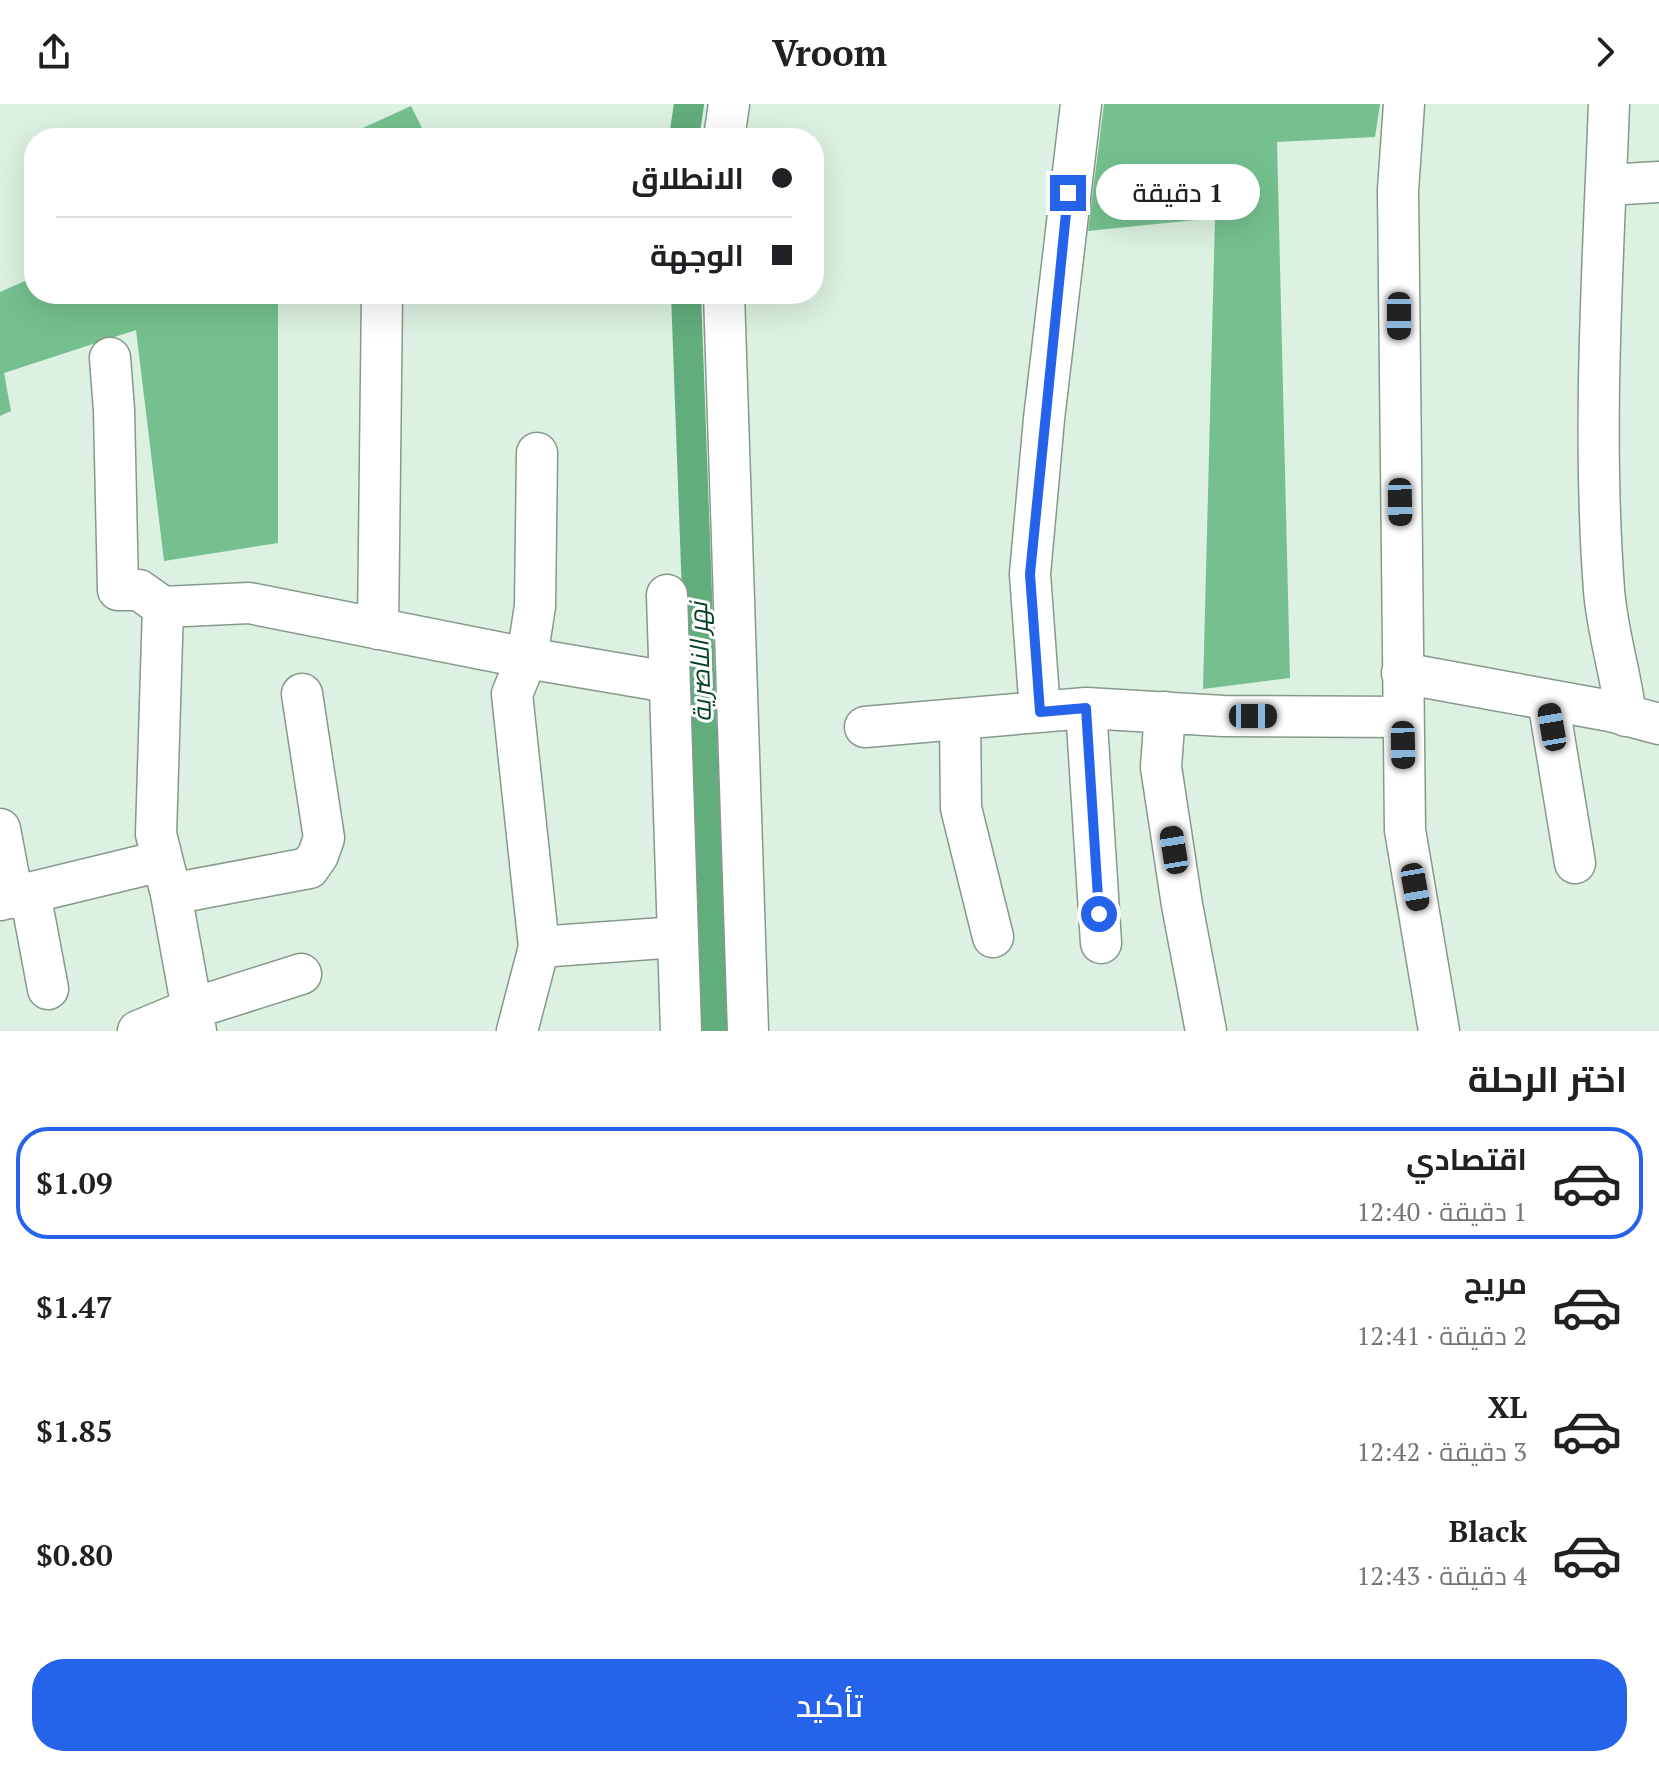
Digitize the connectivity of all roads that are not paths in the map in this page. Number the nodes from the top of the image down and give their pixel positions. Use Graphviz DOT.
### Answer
graph roads {
  1 [pos="729,104"];
  2 [pos="1081,104"];
  3 [pos="1404,104"];
  4 [pos="1609,104"];
  5 [pos="725,128"];
  6 [pos="1659,182"];
  7 [pos="1606,185"];
  8 [pos="382,304"];
  9 [pos="724,304"];
  10 [pos="110,358"];
  11 [pos="537,453"];
  12 [pos="667,595"];
  13 [pos="163,607"];
  14 [pos="378,629"];
  15 [pos="527,658"];
  16 [pos="1402,673"];
  17 [pos="668,682"];
  18 [pos="302,694"];
  19 [pos="1548,700"];
  20 [pos="1086,708"];
  21 [pos="1040,712"];
  22 [pos="1165,712"];
  23 [pos="1403,717"];
  24 [pos="960,720"];
  25 [pos="1642,720"];
  26 [pos="865,727"];
  27 [pos="0,829"];
  28 [pos="1575,863"];
  29 [pos="166,877"];
  30 [pos="14,897"];
  31 [pos="677,937"];
  32 [pos="993,937"];
  33 [pos="1101,943"];
  34 [pos="539,947"];
  35 [pos="301,974"];
  36 [pos="48,989"];
  37 [pos="193,1020"];
  38 [pos="138,1031"];
  39 [pos="517,1031"];
  40 [pos="681,1031"];
  41 [pos="748,1031"];
  42 [pos="1206,1031"];
  43 [pos="1439,1031"];
  1 -- 5 [label="street"];
  2 -- 21 [label="street"];
  3 -- 16 [label="street"];
  4 -- 7 [label="street"];
  6 -- 7 [label="street"];
  7 -- 25 [label="street"];
  8 -- 14 [label="street"];
  9 -- 41 [label="street"];
  10 -- 13 [label="street"];
  11 -- 15 [label="street"];
  12 -- 17 [label="street"];
  13 -- 14 [label="street"];
  13 -- 29 [label="street"];
  14 -- 15 [label="street"];
  15 -- 17 [label="street"];
  15 -- 34 [label="street"];
  16 -- 19 [label="street"];
  16 -- 23 [label="street"];
  17 -- 31 [label="street"];
  18 -- 29 [label="street"];
  19 -- 25 [label="street"];
  19 -- 28 [label="street"];
  20 -- 21 [label="street"];
  20 -- 22 [label="street"];
  20 -- 33 [label="street"];
  21 -- 24 [label="street"];
  22 -- 23 [label="street"];
  22 -- 42 [label="street"];
  23 -- 43 [label="street"];
  24 -- 26 [label="street"];
  24 -- 32 [label="street"];
  27 -- 30 [label="street"];
  29 -- 30 [label="street"];
  29 -- 37 [label="street"];
  30 -- 36 [label="street"];
  31 -- 34 [label="street"];
  31 -- 40 [label="street"];
  34 -- 39 [label="street"];
  35 -- 37 [label="street"];
  37 -- 38 [label="street"];
}
